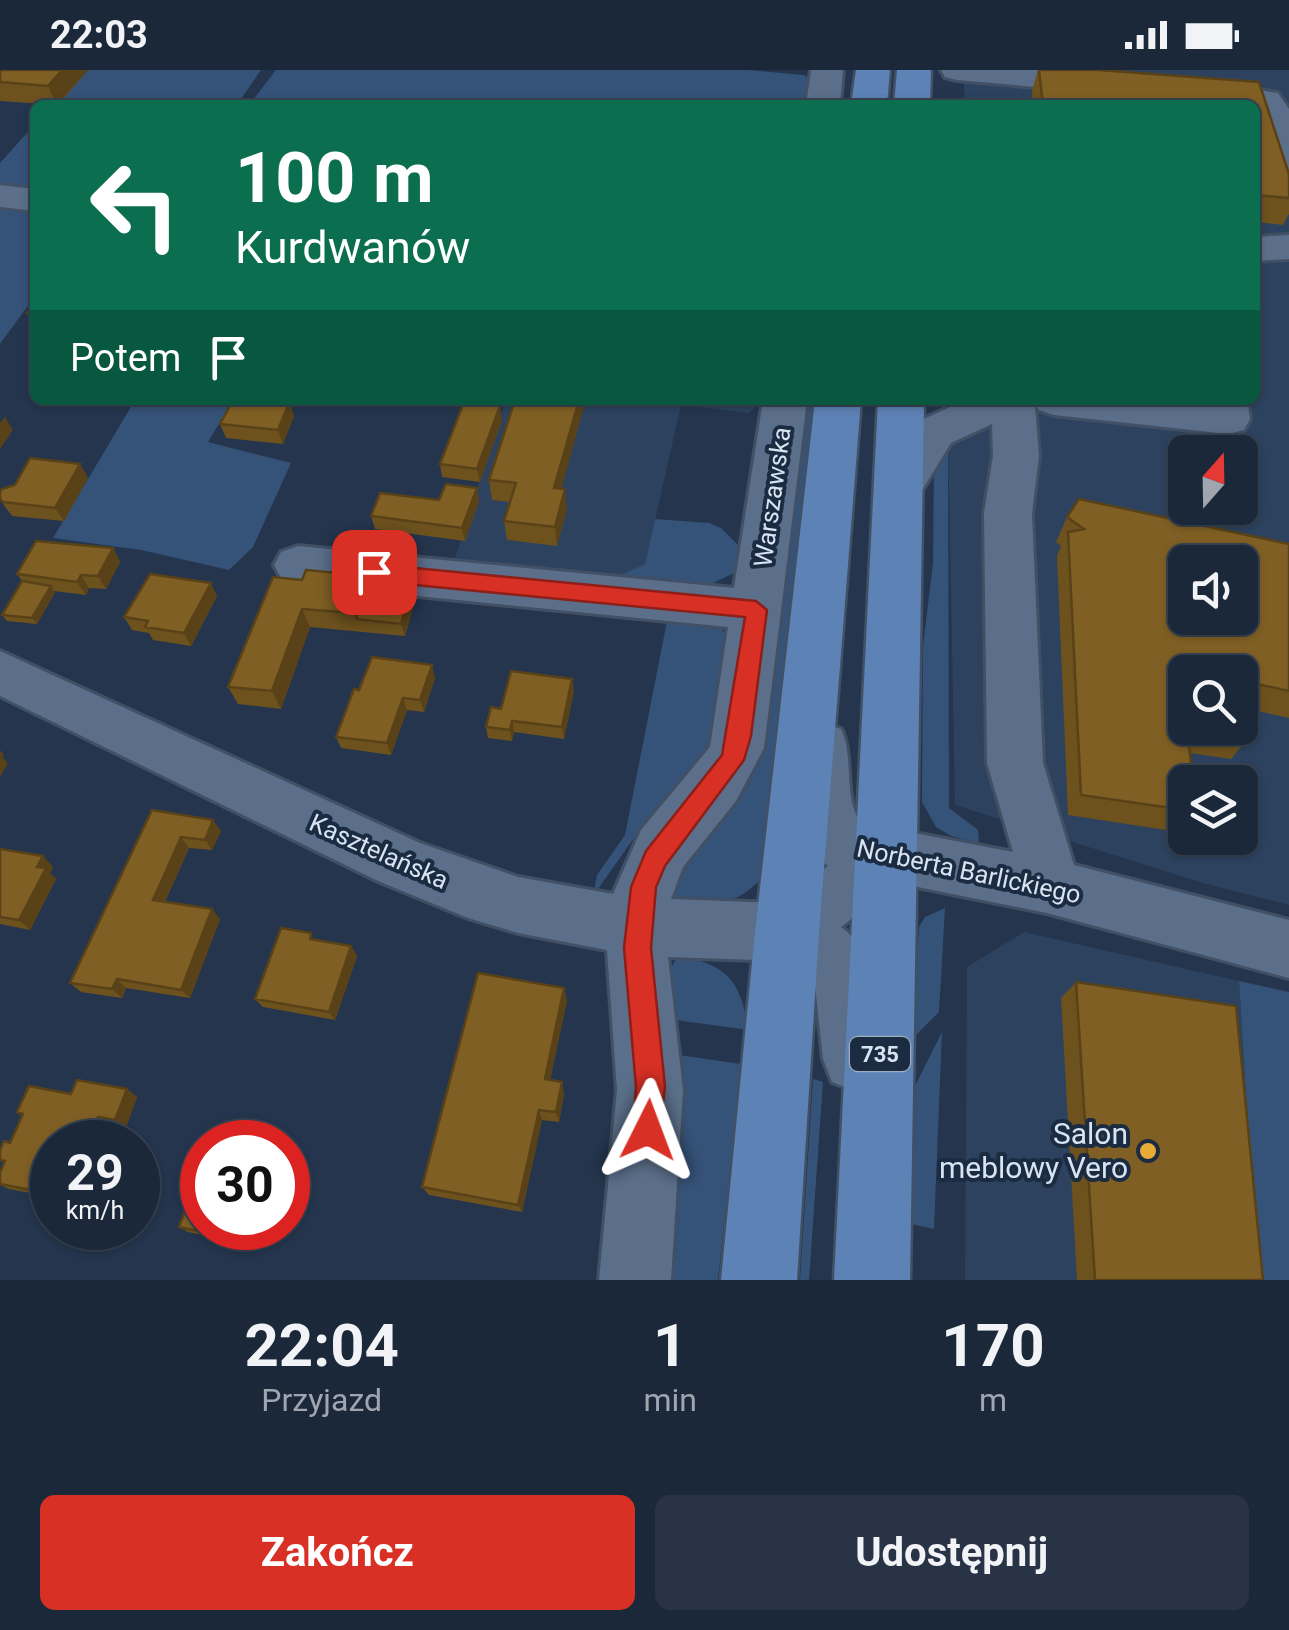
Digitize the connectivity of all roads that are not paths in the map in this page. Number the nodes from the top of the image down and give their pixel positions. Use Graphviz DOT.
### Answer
graph roads {
  1 [pos="819,70"];
  2 [pos="828,70"];
  3 [pos="873,70"];
  4 [pos="914,70"];
  5 [pos="957,70"];
  6 [pos="1251,70"];
  7 [pos="1289,74"];
  8 [pos="996,83"];
  9 [pos="823,100"];
  10 [pos="870,100"];
  11 [pos="912,100"];
  12 [pos="1289,181"];
  13 [pos="0,196"];
  14 [pos="30,199"];
  15 [pos="1289,247"];
  16 [pos="1260,248"];
  17 [pos="783,405"];
  18 [pos="838,405"];
  19 [pos="901,405"];
  20 [pos="994,405"];
  21 [pos="1013,405"];
  22 [pos="1100,405"];
  23 [pos="1226,405"];
  24 [pos="900,488"];
  25 [pos="298,565"];
  26 [pos="756,610"];
  27 [pos="814,650"];
  28 [pos="0,672"];
  29 [pos="889,856"];
  30 [pos="1047,886"];
  31 [pos="638,926"];
  32 [pos="786,932"];
  33 [pos="1289,950"];
  34 [pos="872,1266"];
  35 [pos="635,1280"];
  36 [pos="759,1280"];
  1 -- 2 [label="street"];
  2 -- 9 [label="street"];
  3 -- 10 [label="main road"];
  4 -- 11 [label="main road"];
  5 -- 8 [label="street"];
  6 -- 7 [label="street"];
  8 -- 12 [label="street"];
  13 -- 14 [label="street"];
  15 -- 16 [label="street"];
  17 -- 26 [label="street, Warszawska"];
  18 -- 27 [label="main road"];
  19 -- 24 [label="main road, 735"];
  20 -- 24 [label="street"];
  21 -- 30 [label="street"];
  22 -- 23 [label="street"];
  24 -- 29 [label="main road, 735"];
  25 -- 26 [label="street"];
  26 -- 31 [label="street, Warszawska"];
  27 -- 29 [label="street, Norberta Barlickiego"];
  27 -- 32 [label="main road"];
  28 -- 31 [label="street, Kasztelańska"];
  29 -- 30 [label="street, Norberta Barlickiego"];
  29 -- 32 [label="street"];
  29 -- 34 [label="main road, 735"];
  30 -- 33 [label="street, Norberta Barlickiego"];
  31 -- 32 [label="street, Kasztelańska"];
  31 -- 35 [label="street, Warszawska"];
  32 -- 34 [label="street, Kasztelańska"];
  32 -- 36 [label="main road"];
}
